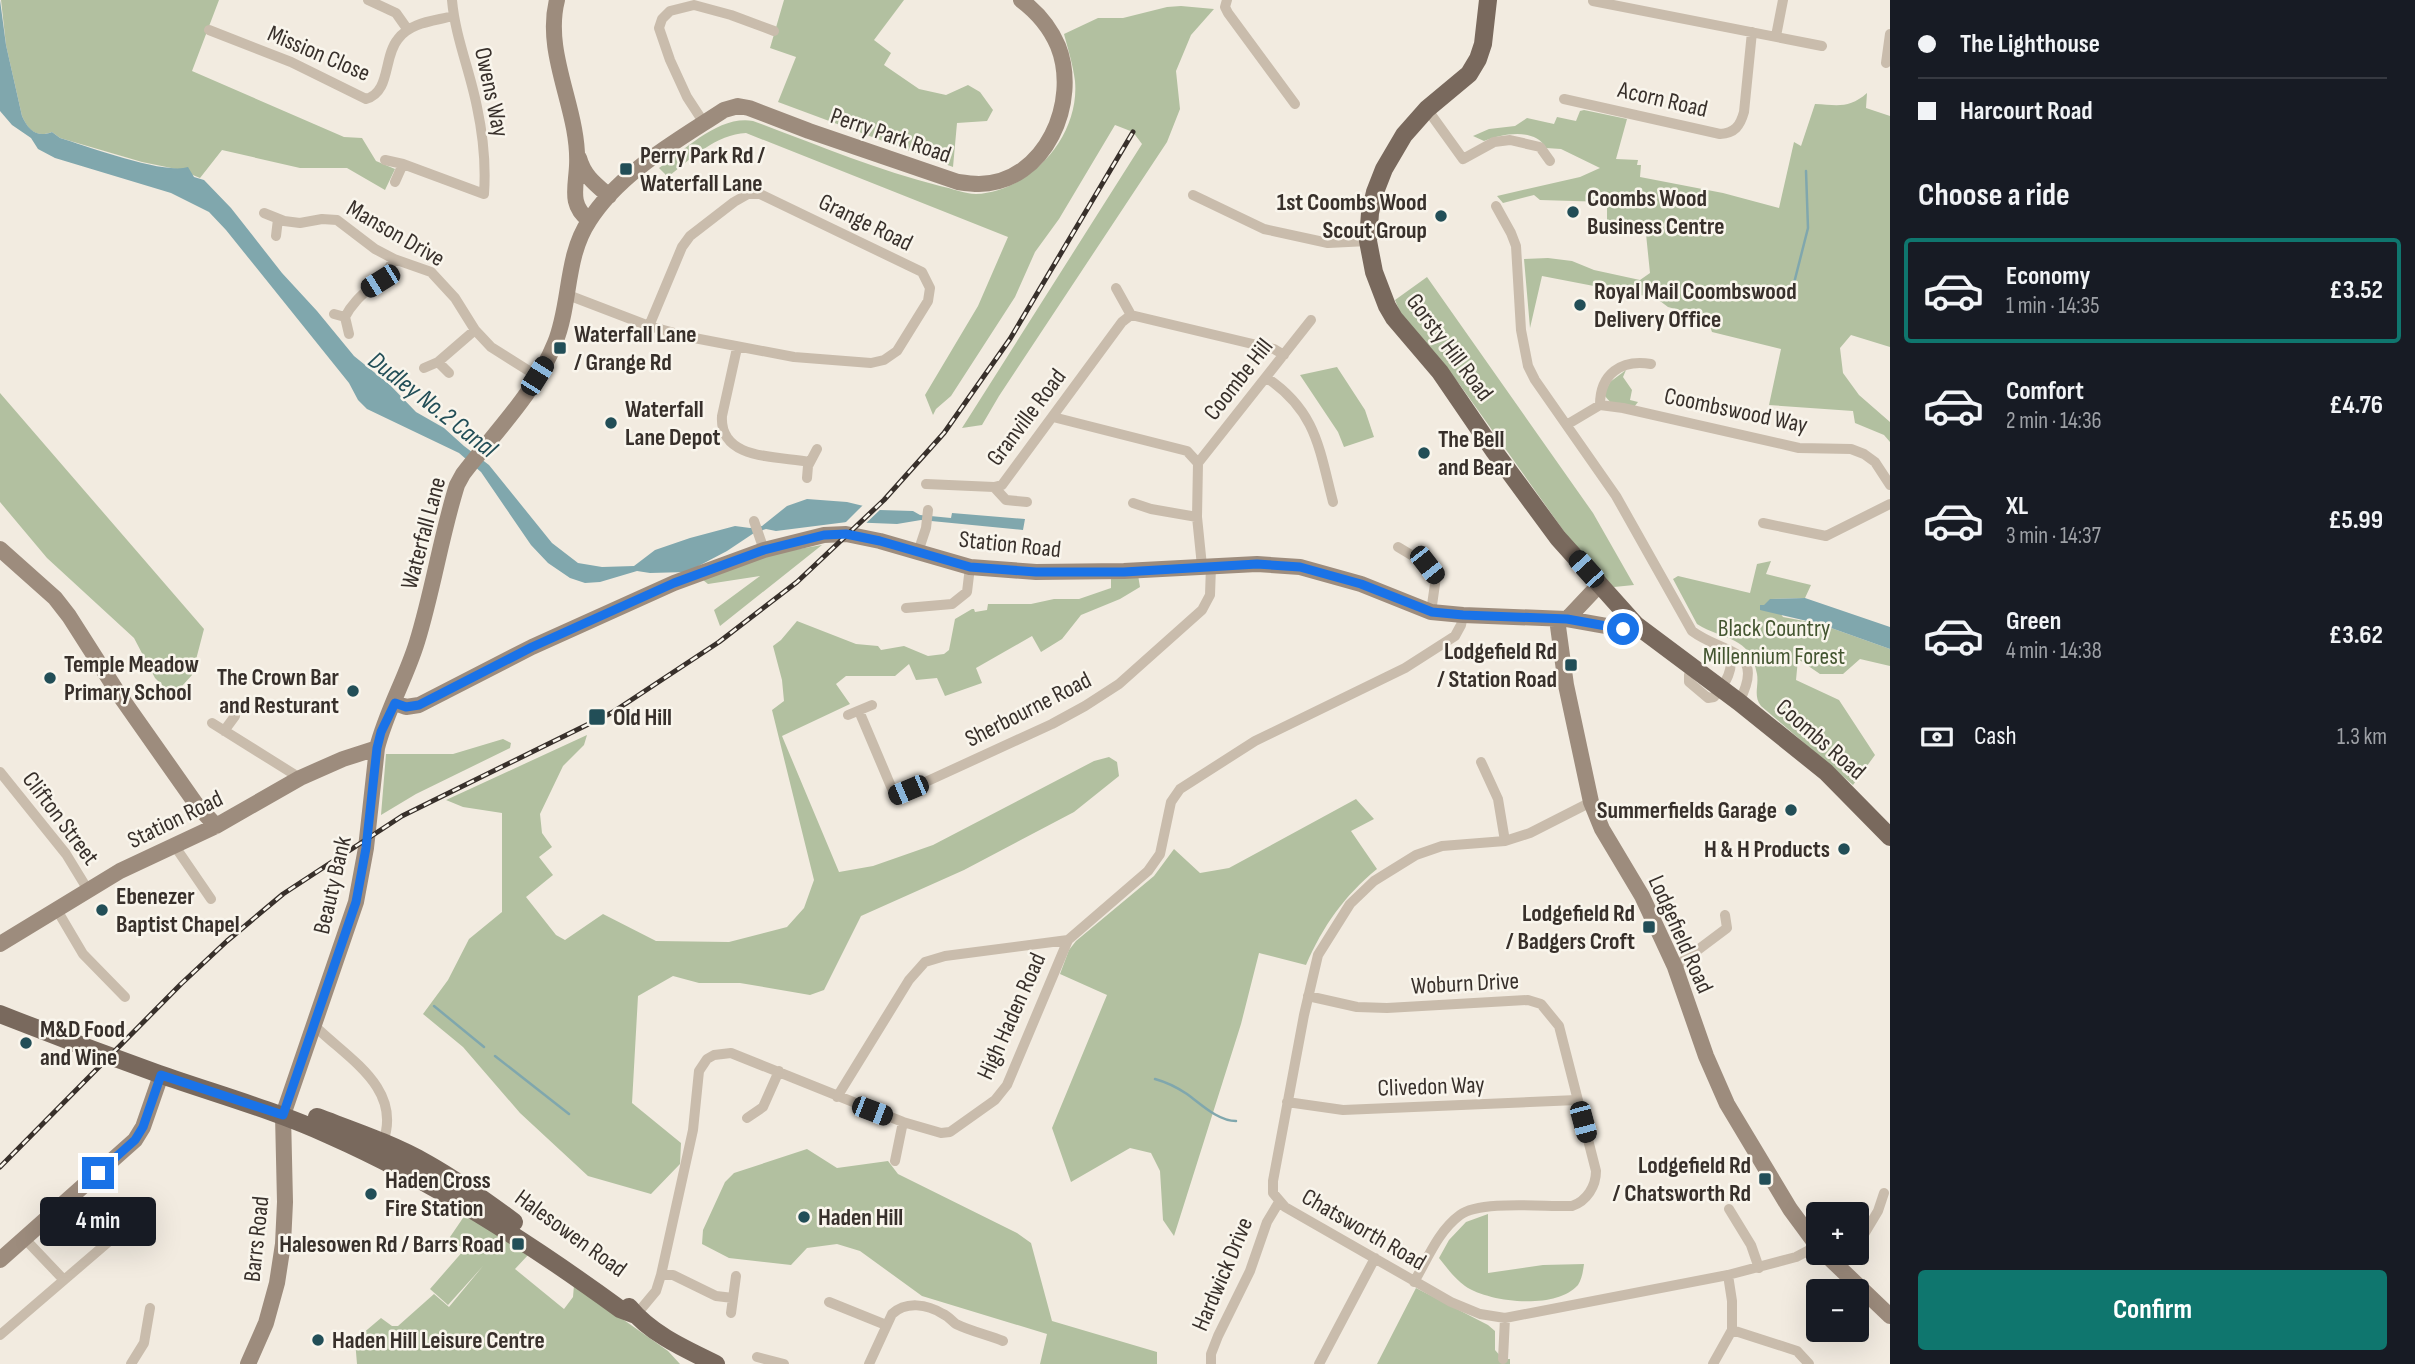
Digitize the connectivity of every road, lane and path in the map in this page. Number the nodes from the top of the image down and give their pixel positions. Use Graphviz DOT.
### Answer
graph roads {
  1 [pos="368,0"];
  2 [pos="452,0"];
  3 [pos="1021,0"];
  4 [pos="1227,0"];
  5 [pos="1488,0"];
  6 [pos="1783,0"];
  7 [pos="1594,1"];
  8 [pos="553,2"];
  9 [pos="453,16"];
  10 [pos="209,30"];
  11 [pos="408,30"];
  12 [pos="774,31"];
  13 [pos="1752,32"];
  14 [pos="1890,34"];
  15 [pos="1776,36"];
  16 [pos="1822,46"];
  17 [pos="1886,64"];
  18 [pos="1564,99"];
  19 [pos="1295,104"];
  20 [pos="1427,109"];
  21 [pos="705,123"];
  22 [pos="578,152"];
  23 [pos="385,160"];
  24 [pos="1550,161"];
  25 [pos="403,164"];
  26 [pos="394,182"];
  27 [pos="609,195"];
  28 [pos="1193,195"];
  29 [pos="1496,206"];
  30 [pos="264,213"];
  31 [pos="278,219"];
  32 [pos="589,220"];
  33 [pos="276,236"];
  34 [pos="1368,241"];
  35 [pos="394,259"];
  36 [pos="1116,288"];
  37 [pos="568,295"];
  38 [pos="1132,315"];
  39 [pos="1311,320"];
  40 [pos="649,326"];
  41 [pos="475,330"];
  42 [pos="349,334"];
  43 [pos="737,348"];
  44 [pos="1284,355"];
  45 [pos="438,362"];
  46 [pos="1651,364"];
  47 [pos="424,368"];
  48 [pos="449,373"];
  49 [pos="537,376"];
  50 [pos="1267,378"];
  51 [pos="1600,405"];
  52 [pos="1053,417"];
  53 [pos="1568,424"];
  54 [pos="817,449"];
  55 [pos="810,462"];
  56 [pos="1198,463"];
  57 [pos="807,478"];
  58 [pos="926,484"];
  59 [pos="1890,485"];
  60 [pos="994,487"];
  61 [pos="1027,502"];
  62 [pos="1334,502"];
  63 [pos="1133,503"];
  64 [pos="1890,504"];
  65 [pos="1151,509"];
  66 [pos="928,510"];
  67 [pos="1196,517"];
  68 [pos="754,521"];
  69 [pos="1149,522"];
  70 [pos="1763,523"];
  71 [pos="762,545"];
  72 [pos="1398,547"];
  73 [pos="0,549"];
  74 [pos="918,552"];
  75 [pos="1207,566"];
  76 [pos="970,567"];
  77 [pos="1600,584"];
  78 [pos="906,608"];
  79 [pos="1432,612"];
  80 [pos="1463,615"];
  81 [pos="1562,619"];
  82 [pos="1636,625"];
  83 [pos="1729,650"];
  84 [pos="1721,689"];
  85 [pos="1739,702"];
  86 [pos="395,703"];
  87 [pos="872,705"];
  88 [pos="859,711"];
  89 [pos="848,715"];
  90 [pos="234,716"];
  91 [pos="212,723"];
  92 [pos="224,731"];
  93 [pos="377,748"];
  94 [pos="1481,762"];
  95 [pos="0,772"];
  96 [pos="300,778"];
  97 [pos="1591,802"];
  98 [pos="216,826"];
  99 [pos="1890,837"];
  100 [pos="1505,841"];
  101 [pos="174,845"];
  102 [pos="88,890"];
  103 [pos="211,899"];
  104 [pos="57,910"];
  105 [pos="1725,915"];
  106 [pos="1068,940"];
  107 [pos="0,944"];
  108 [pos="1675,967"];
  109 [pos="1308,996"];
  110 [pos="125,997"];
  111 [pos="0,1014"];
  112 [pos="313,1028"];
  113 [pos="779,1071"];
  114 [pos="161,1075"];
  115 [pos="837,1097"];
  116 [pos="1577,1100"];
  117 [pos="1287,1102"];
  118 [pos="283,1115"];
  119 [pos="747,1118"];
  120 [pos="903,1122"];
  121 [pos="383,1142"];
  122 [pos="895,1161"];
  123 [pos="1884,1193"];
  124 [pos="1279,1202"];
  125 [pos="149,1206"];
  126 [pos="1878,1211"];
  127 [pos="1890,1216"];
  128 [pos="1724,1225"];
  129 [pos="1869,1226"];
  130 [pos="1806,1230"];
  131 [pos="25,1239"];
  132 [pos="1806,1254"];
  133 [pos="1375,1258"];
  134 [pos="0,1260"];
  135 [pos="1837,1265"];
  136 [pos="1759,1268"];
  137 [pos="661,1275"];
  138 [pos="1728,1275"];
  139 [pos="736,1276"];
  140 [pos="64,1279"];
  141 [pos="1414,1282"];
  142 [pos="733,1298"];
  143 [pos="829,1302"];
  144 [pos="150,1307"];
  145 [pos="731,1313"];
  146 [pos="636,1315"];
  147 [pos="1890,1316"];
  148 [pos="1505,1318"];
  149 [pos="886,1325"];
  150 [pos="1732,1330"];
  151 [pos="0,1335"];
  152 [pos="1003,1341"];
  153 [pos="757,1357"];
  154 [pos="1503,1359"];
  155 [pos="131,1364"];
  156 [pos="248,1364"];
  157 [pos="716,1364"];
  158 [pos="784,1364"];
  159 [pos="869,1364"];
  160 [pos="1211,1364"];
  161 [pos="1319,1364"];
  162 [pos="1713,1364"];
  163 [pos="1810,1364"];
  1 -- 11 [label="street"];
  2 -- 9 [label="street, Owens Way"];
  3 -- 21 [label="street, Perry Park Road"];
  4 -- 19 [label="street"];
  5 -- 20 [label="main road, Gorsty Hill Road"];
  6 -- 15 [label="street"];
  7 -- 13 [label="street"];
  8 -- 22 [label="street"];
  9 -- 11 [label="street"];
  9 -- 25 [label="street, Owens Way"];
  10 -- 11 [label="street, Mission Close"];
  12 -- 21 [label="street"];
  13 -- 15 [label="street"];
  13 -- 18 [label="street, Acorn Road"];
  14 -- 17 [label="street"];
  15 -- 16 [label="street"];
  20 -- 24 [label="street"];
  20 -- 34 [label="main road, Gorsty Hill Road"];
  21 -- 27 [label="street, Perry Park Road"];
  22 -- 27 [label="street"];
  22 -- 32 [label="street"];
  23 -- 25 [label="street"];
  25 -- 26 [label="street"];
  27 -- 32 [label="street, Perry Park Road"];
  28 -- 34 [label="street"];
  29 -- 53 [label="street"];
  30 -- 31 [label="street, Manson Drive"];
  31 -- 33 [label="street"];
  31 -- 35 [label="street, Manson Drive"];
  32 -- 37 [label="street, Waterfall Lane"];
  34 -- 77 [label="main road, Gorsty Hill Road"];
  35 -- 41 [label="street, Manson Drive"];
  35 -- 42 [label="street"];
  36 -- 38 [label="street"];
  37 -- 40 [label="street, Grange Road"];
  37 -- 49 [label="street, Waterfall Lane"];
  38 -- 44 [label="street"];
  38 -- 52 [label="street, Granville Road"];
  39 -- 44 [label="street, Coombe Hill"];
  40 -- 43 [label="street, Grange Road"];
  40 -- 43 [label="street, Grange Road"];
  41 -- 45 [label="street"];
  41 -- 49 [label="street, Manson Drive"];
  43 -- 55 [label="street"];
  44 -- 50 [label="street, Coombe Hill"];
  45 -- 47 [label="street"];
  45 -- 48 [label="street"];
  46 -- 51 [label="street, Coombswood Way"];
  49 -- 86 [label="street, Waterfall Lane"];
  50 -- 56 [label="street, Coombe Hill"];
  50 -- 62 [label="street"];
  51 -- 53 [label="street"];
  51 -- 59 [label="street, Coombswood Way"];
  52 -- 56 [label="street"];
  52 -- 60 [label="street, Granville Road"];
  53 -- 83 [label="street"];
  54 -- 55 [label="street"];
  55 -- 57 [label="street"];
  56 -- 67 [label="street"];
  58 -- 60 [label="street, Granville Road"];
  60 -- 61 [label="street"];
  63 -- 65 [label="street"];
  64 -- 70 [label="street"];
  65 -- 67 [label="street"];
  65 -- 69 [label="street"];
  66 -- 74 [label="street"];
  67 -- 75 [label="street"];
  68 -- 71 [label="street"];
  71 -- 74 [label="street, Station Road"];
  71 -- 86 [label="street, Station Road"];
  72 -- 79 [label="street"];
  73 -- 98 [label="street"];
  74 -- 76 [label="street, Station Road"];
  75 -- 76 [label="street, Station Road"];
  75 -- 79 [label="street, Station Road"];
  75 -- 88 [label="street, Sherbourne Road"];
  76 -- 78 [label="street"];
  77 -- 81 [label="street"];
  77 -- 82 [label="main road, Gorsty Hill Road"];
  79 -- 80 [label="street, Station Road"];
  80 -- 81 [label="street, Station Road"];
  80 -- 106 [label="street, High Haden Road"];
  81 -- 82 [label="street"];
  81 -- 97 [label="street, Lodgefield Road"];
  82 -- 84 [label="main road, Coombs Road"];
  83 -- 84 [label="street"];
  83 -- 85 [label="street"];
  84 -- 85 [label="main road, Coombs Road"];
  85 -- 99 [label="main road, Coombs Road"];
  86 -- 93 [label="street, Waterfall Lane"];
  87 -- 88 [label="street"];
  88 -- 89 [label="street"];
  90 -- 92 [label="street"];
  91 -- 92 [label="street"];
  92 -- 96 [label="street"];
  93 -- 96 [label="street, Station Road"];
  93 -- 112 [label="street, Beauty Bank"];
  94 -- 100 [label="street"];
  95 -- 102 [label="street, Clifton Street"];
  96 -- 98 [label="street, Station Road"];
  97 -- 100 [label="street, Chatsworth Road"];
  97 -- 108 [label="street, Lodgefield Road"];
  98 -- 101 [label="street, Station Road"];
  100 -- 109 [label="street, Chatsworth Road"];
  101 -- 102 [label="street, Station Road"];
  101 -- 103 [label="street"];
  102 -- 104 [label="street, Station Road"];
  104 -- 107 [label="street, Station Road"];
  104 -- 110 [label="street"];
  105 -- 108 [label="street"];
  106 -- 115 [label="street"];
  106 -- 120 [label="street, High Haden Road"];
  108 -- 130 [label="street, Lodgefield Road"];
  109 -- 116 [label="street, Woburn Drive"];
  109 -- 117 [label="street, Chatsworth Road"];
  111 -- 114 [label="main road, Halesowen Road"];
  112 -- 118 [label="street, Beauty Bank"];
  112 -- 121 [label="street"];
  113 -- 115 [label="street, High Haden Road"];
  113 -- 119 [label="street"];
  113 -- 137 [label="street, High Haden Road"];
  114 -- 118 [label="main road, Halesowen Road"];
  114 -- 131 [label="street"];
  115 -- 120 [label="street, High Haden Road"];
  116 -- 117 [label="street, Clivedon Way"];
  116 -- 141 [label="street, Woburn Drive"];
  117 -- 124 [label="street, Chatsworth Road"];
  118 -- 121 [label="main road, Halesowen Road"];
  118 -- 146 [label="main road, Halesowen Road"];
  118 -- 156 [label="street, Barrs Road"];
  120 -- 122 [label="street"];
  121 -- 146 [label="main road, Halesowen Road"];
  123 -- 126 [label="street"];
  124 -- 133 [label="street, Chatsworth Road"];
  124 -- 160 [label="street, Hardwick Drive"];
  125 -- 140 [label="street"];
  126 -- 127 [label="street"];
  126 -- 129 [label="street"];
  128 -- 136 [label="street"];
  131 -- 134 [label="street"];
  131 -- 140 [label="street"];
  132 -- 136 [label="street, Chatsworth Road"];
  133 -- 141 [label="street, Chatsworth Road"];
  133 -- 161 [label="street"];
  135 -- 147 [label="street, Lodgefield Road"];
  136 -- 138 [label="street, Chatsworth Road"];
  137 -- 142 [label="street"];
  137 -- 146 [label="street, High Haden Road"];
  138 -- 148 [label="street, Chatsworth Road"];
  138 -- 150 [label="street"];
  139 -- 142 [label="street"];
  140 -- 151 [label="street"];
  141 -- 148 [label="street, Chatsworth Road"];
  142 -- 145 [label="street"];
  143 -- 149 [label="street"];
  144 -- 155 [label="street"];
  146 -- 157 [label="main road, Halesowen Road"];
  148 -- 154 [label="street"];
  149 -- 152 [label="street"];
  149 -- 159 [label="street"];
  150 -- 162 [label="street"];
  150 -- 163 [label="street"];
  153 -- 158 [label="street"];
}
